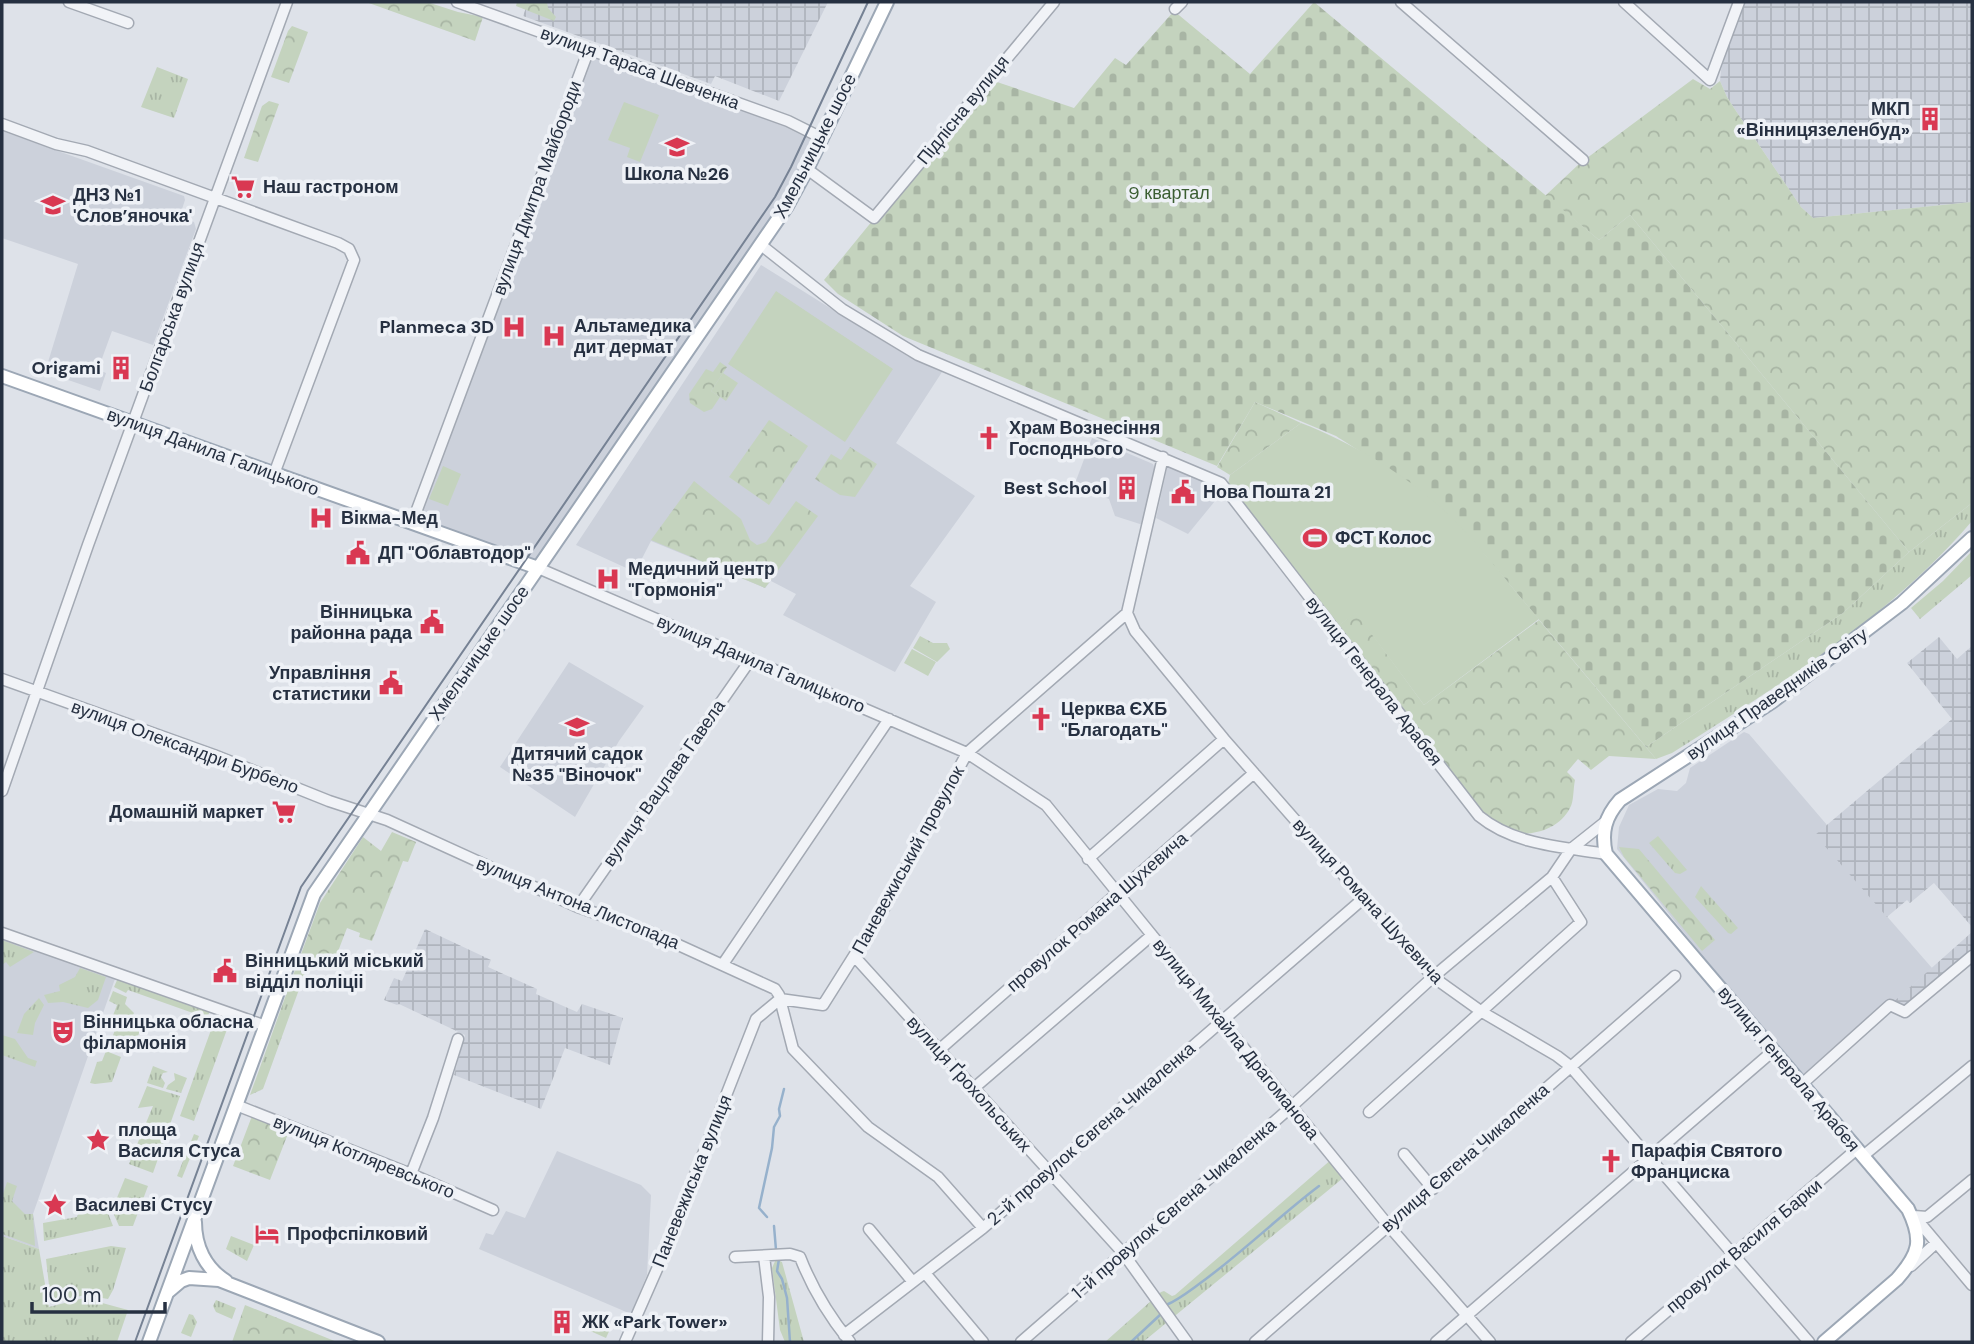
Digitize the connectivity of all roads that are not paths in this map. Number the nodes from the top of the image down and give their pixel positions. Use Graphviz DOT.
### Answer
graph roads {
  1 [pos="69,2"];
  2 [pos="287,2"];
  3 [pos="457,2"];
  4 [pos="887,2"];
  5 [pos="1054,2"];
  6 [pos="1401,2"];
  7 [pos="1624,2"];
  8 [pos="1739,2"];
  9 [pos="128,23"];
  10 [pos="589,49"];
  11 [pos="2,124"];
  12 [pos="822,138"];
  13 [pos="1583,160"];
  14 [pos="807,169"];
  15 [pos="215,197"];
  16 [pos="761,245"];
  17 [pos="2,376"];
  18 [pos="134,424"];
  19 [pos="1163,457"];
  20 [pos="274,474"];
  21 [pos="412,523"];
  22 [pos="1972,538"];
  23 [pos="538,568"];
  24 [pos="1127,613"];
  25 [pos="751,659"];
  26 [pos="2,679"];
  27 [pos="37,692"];
  28 [pos="889,719"];
  29 [pos="1224,739"];
  30 [pos="967,753"];
  31 [pos="1254,773"];
  32 [pos="2,791"];
  33 [pos="369,814"];
  34 [pos="1605,821"];
  35 [pos="1571,849"];
  36 [pos="1606,854"];
  37 [pos="1088,859"];
  38 [pos="1552,877"];
  39 [pos="1118,894"];
  40 [pos="1364,898"];
  41 [pos="578,907"];
  42 [pos="2,933"];
  43 [pos="1152,935"];
  44 [pos="1972,956"];
  45 [pos="855,957"];
  46 [pos="723,964"];
  47 [pos="1675,975"];
  48 [pos="1433,977"];
  49 [pos="780,999"];
  50 [pos="1482,1012"];
  51 [pos="1223,1020"];
  52 [pos="265,1026"];
  53 [pos="458,1039"];
  54 [pos="939,1050"];
  55 [pos="1773,1051"];
  56 [pos="1570,1066"];
  57 [pos="1972,1066"];
  58 [pos="1802,1084"];
  59 [pos="974,1088"];
  60 [pos="236,1105"];
  61 [pos="1291,1107"];
  62 [pos="1369,1112"];
  63 [pos="1860,1153"];
  64 [pos="1404,1154"];
  65 [pos="1648,1157"];
  66 [pos="1048,1171"];
  67 [pos="411,1174"];
  68 [pos="1972,1180"];
  69 [pos="1433,1189"];
  70 [pos="493,1210"];
  71 [pos="1911,1212"];
  72 [pos="196,1215"];
  73 [pos="1388,1225"];
  74 [pos="983,1228"];
  75 [pos="869,1229"];
  76 [pos="1936,1243"];
  77 [pos="1123,1252"];
  78 [pos="764,1256"];
  79 [pos="1732,1256"];
  80 [pos="735,1257"];
  81 [pos="925,1273"];
  82 [pos="1898,1279"];
  83 [pos="913,1282"];
  84 [pos="230,1283"];
  85 [pos="1972,1285"];
  86 [pos="167,1292"];
  87 [pos="1466,1315"];
  88 [pos="847,1339"];
  89 [pos="149,1342"];
  90 [pos="379,1342"];
  91 [pos="625,1342"];
  92 [pos="768,1342"];
  93 [pos="984,1342"];
  94 [pos="1021,1342"];
  95 [pos="1187,1342"];
  96 [pos="1255,1342"];
  97 [pos="1436,1342"];
  98 [pos="1490,1342"];
  99 [pos="1631,1342"];
  100 [pos="1809,1342"];
  101 [pos="1824,1342"];
  1 -- 9 [label="street"];
  2 -- 15 [label="street, Болгарська вулиця"];
  3 -- 10 [label="street, вулиця Тараса Шевченка"];
  4 -- 12 [label="main road, Хмельницьке шосе"];
  5 -- 14 [label="street, Підлісна вулиця"];
  6 -- 13 [label="street"];
  7 -- 8 [label="street"];
  10 -- 12 [label="street, вулиця Тараса Шевченка"];
  10 -- 21 [label="street, вулиця Дмитра Майбороди"];
  11 -- 15 [label="street"];
  12 -- 14 [label="main road, Хмельницьке шосе"];
  14 -- 16 [label="main road, Хмельницьке шосе"];
  15 -- 18 [label="street, Болгарська вулиця"];
  15 -- 20 [label="street"];
  16 -- 19 [label="street, вулиця Генерала Арабея"];
  16 -- 23 [label="main road, Хмельницьке шосе"];
  17 -- 18 [label="main road, вулиця Данила Галицького"];
  18 -- 20 [label="main road, вулиця Данила Галицького"];
  18 -- 27 [label="street, Болгарська вулиця"];
  19 -- 24 [label="street"];
  19 -- 35 [label="street, вулиця Генерала Арабея"];
  20 -- 21 [label="main road, вулиця Данила Галицького"];
  21 -- 23 [label="main road, вулиця Данила Галицького"];
  22 -- 34 [label="main road, вулиця Праведників Світу"];
  23 -- 25 [label="street, вулиця Данила Галицького"];
  23 -- 33 [label="main road, Хмельницьке шосе"];
  24 -- 29 [label="street, вулиця Романа Шухевича"];
  24 -- 30 [label="street, Паневежиський провулок"];
  25 -- 28 [label="street, вулиця Данила Галицького"];
  25 -- 41 [label="street, вулиця Вацлава Гавела"];
  26 -- 27 [label="street, вулиця Олександри Бурбело"];
  27 -- 32 [label="street, Болгарська вулиця"];
  27 -- 33 [label="street, вулиця Олександри Бурбело"];
  28 -- 30 [label="street, вулиця Данила Галицького"];
  28 -- 46 [label="street"];
  29 -- 31 [label="street, вулиця Романа Шухевича"];
  29 -- 37 [label="street"];
  30 -- 37 [label="street, вулиця Михайла Драгоманова"];
  30 -- 45 [label="street, Паневежиський провулок"];
  31 -- 39 [label="street, провулок Романа Шухевича"];
  31 -- 40 [label="street, вулиця Романа Шухевича"];
  33 -- 41 [label="street, вулиця Антона Листопада"];
  33 -- 52 [label="main road, Хмельницьке шосе"];
  34 -- 35 [label="street, 1-й провулок Євгена Чикаленка"];
  34 -- 36 [label="main road"];
  35 -- 36 [label="street, вулиця Генерала Арабея"];
  35 -- 38 [label="street, 1-й провулок Євгена Чикаленка"];
  36 -- 55 [label="main road, вулиця Генерала Арабея"];
  37 -- 39 [label="street, вулиця Михайла Драгоманова"];
  38 -- 48 [label="street, 1-й провулок Євгена Чикаленка"];
  38 -- 50 [label="street"];
  39 -- 43 [label="street, вулиця Михайла Драгоманова"];
  39 -- 54 [label="street, провулок Романа Шухевича"];
  40 -- 48 [label="street, вулиця Романа Шухевича"];
  40 -- 51 [label="street, 2-й провулок Євгена Чикаленка"];
  41 -- 46 [label="street, вулиця Антона Листопада"];
  42 -- 52 [label="street"];
  43 -- 51 [label="street, вулиця Михайла Драгоманова"];
  43 -- 59 [label="street"];
  44 -- 58 [label="street"];
  45 -- 49 [label="street, Паневежиський провулок"];
  45 -- 54 [label="street, вулиця Ґрохольських"];
  46 -- 49 [label="street, вулиця Антона Листопада"];
  47 -- 56 [label="street, вулиця Євгена Чикаленка"];
  48 -- 50 [label="street, вулиця Романа Шухевича"];
  48 -- 61 [label="street, 1-й провулок Євгена Чикаленка"];
  49 -- 74 [label="street"];
  49 -- 91 [label="street, Паневежиська вулиця"];
  50 -- 56 [label="street, вулиця Романа Шухевича"];
  50 -- 62 [label="street"];
  51 -- 61 [label="street, вулиця Михайла Драгоманова"];
  51 -- 66 [label="street, 2-й провулок Євгена Чикаленка"];
  52 -- 60 [label="main road, Хмельницьке шосе"];
  53 -- 67 [label="street"];
  54 -- 59 [label="street, вулиця Ґрохольських"];
  55 -- 58 [label="main road, вулиця Генерала Арабея"];
  55 -- 65 [label="street"];
  56 -- 65 [label="street, вулиця Романа Шухевича"];
  56 -- 69 [label="street, вулиця Євгена Чикаленка"];
  57 -- 63 [label="street, провулок Василя Барки"];
  58 -- 63 [label="main road, вулиця Генерала Арабея"];
  59 -- 66 [label="street, вулиця Ґрохольських"];
  60 -- 67 [label="street, вулиця Котляревського"];
  60 -- 72 [label="main road, Хмельницьке шосе"];
  61 -- 73 [label="street, вулиця Михайла Драгоманова"];
  61 -- 77 [label="street, 1-й провулок Євгена Чикаленка"];
  63 -- 71 [label="main road, вулиця Генерала Арабея"];
  63 -- 79 [label="street, провулок Василя Барки"];
  64 -- 69 [label="street"];
  65 -- 79 [label="street, вулиця Романа Шухевича"];
  65 -- 87 [label="street"];
  66 -- 74 [label="street, 2-й провулок Євгена Чикаленка"];
  66 -- 77 [label="street, вулиця Ґрохольських"];
  67 -- 70 [label="street, вулиця Котляревського"];
  68 -- 71 [label="street"];
  69 -- 73 [label="street, вулиця Євгена Чикаленка"];
  71 -- 76 [label="street"];
  71 -- 82 [label="main road"];
  72 -- 84 [label="main road"];
  72 -- 86 [label="main road, Хмельницьке шосе"];
  73 -- 87 [label="street, вулиця Михайла Драгоманова"];
  73 -- 96 [label="street, вулиця Євгена Чикаленка"];
  74 -- 81 [label="street, 2-й провулок Євгена Чикаленка"];
  75 -- 83 [label="street"];
  76 -- 82 [label="street"];
  76 -- 85 [label="street"];
  77 -- 94 [label="street, 1-й провулок Євгена Чикаленка"];
  77 -- 95 [label="street, вулиця Ґрохольських"];
  78 -- 80 [label="street"];
  78 -- 88 [label="street"];
  78 -- 92 [label="street"];
  79 -- 99 [label="street, провулок Василя Барки"];
  79 -- 100 [label="street, вулиця Романа Шухевича"];
  81 -- 83 [label="street, 2-й провулок Євгена Чикаленка"];
  81 -- 93 [label="street"];
  82 -- 101 [label="main road"];
  83 -- 88 [label="street, 2-й провулок Євгена Чикаленка"];
  84 -- 86 [label="main road"];
  84 -- 90 [label="main road"];
  86 -- 89 [label="main road, Хмельницьке шосе"];
  87 -- 97 [label="street"];
  87 -- 98 [label="street, вулиця Михайла Драгоманова"];
}
